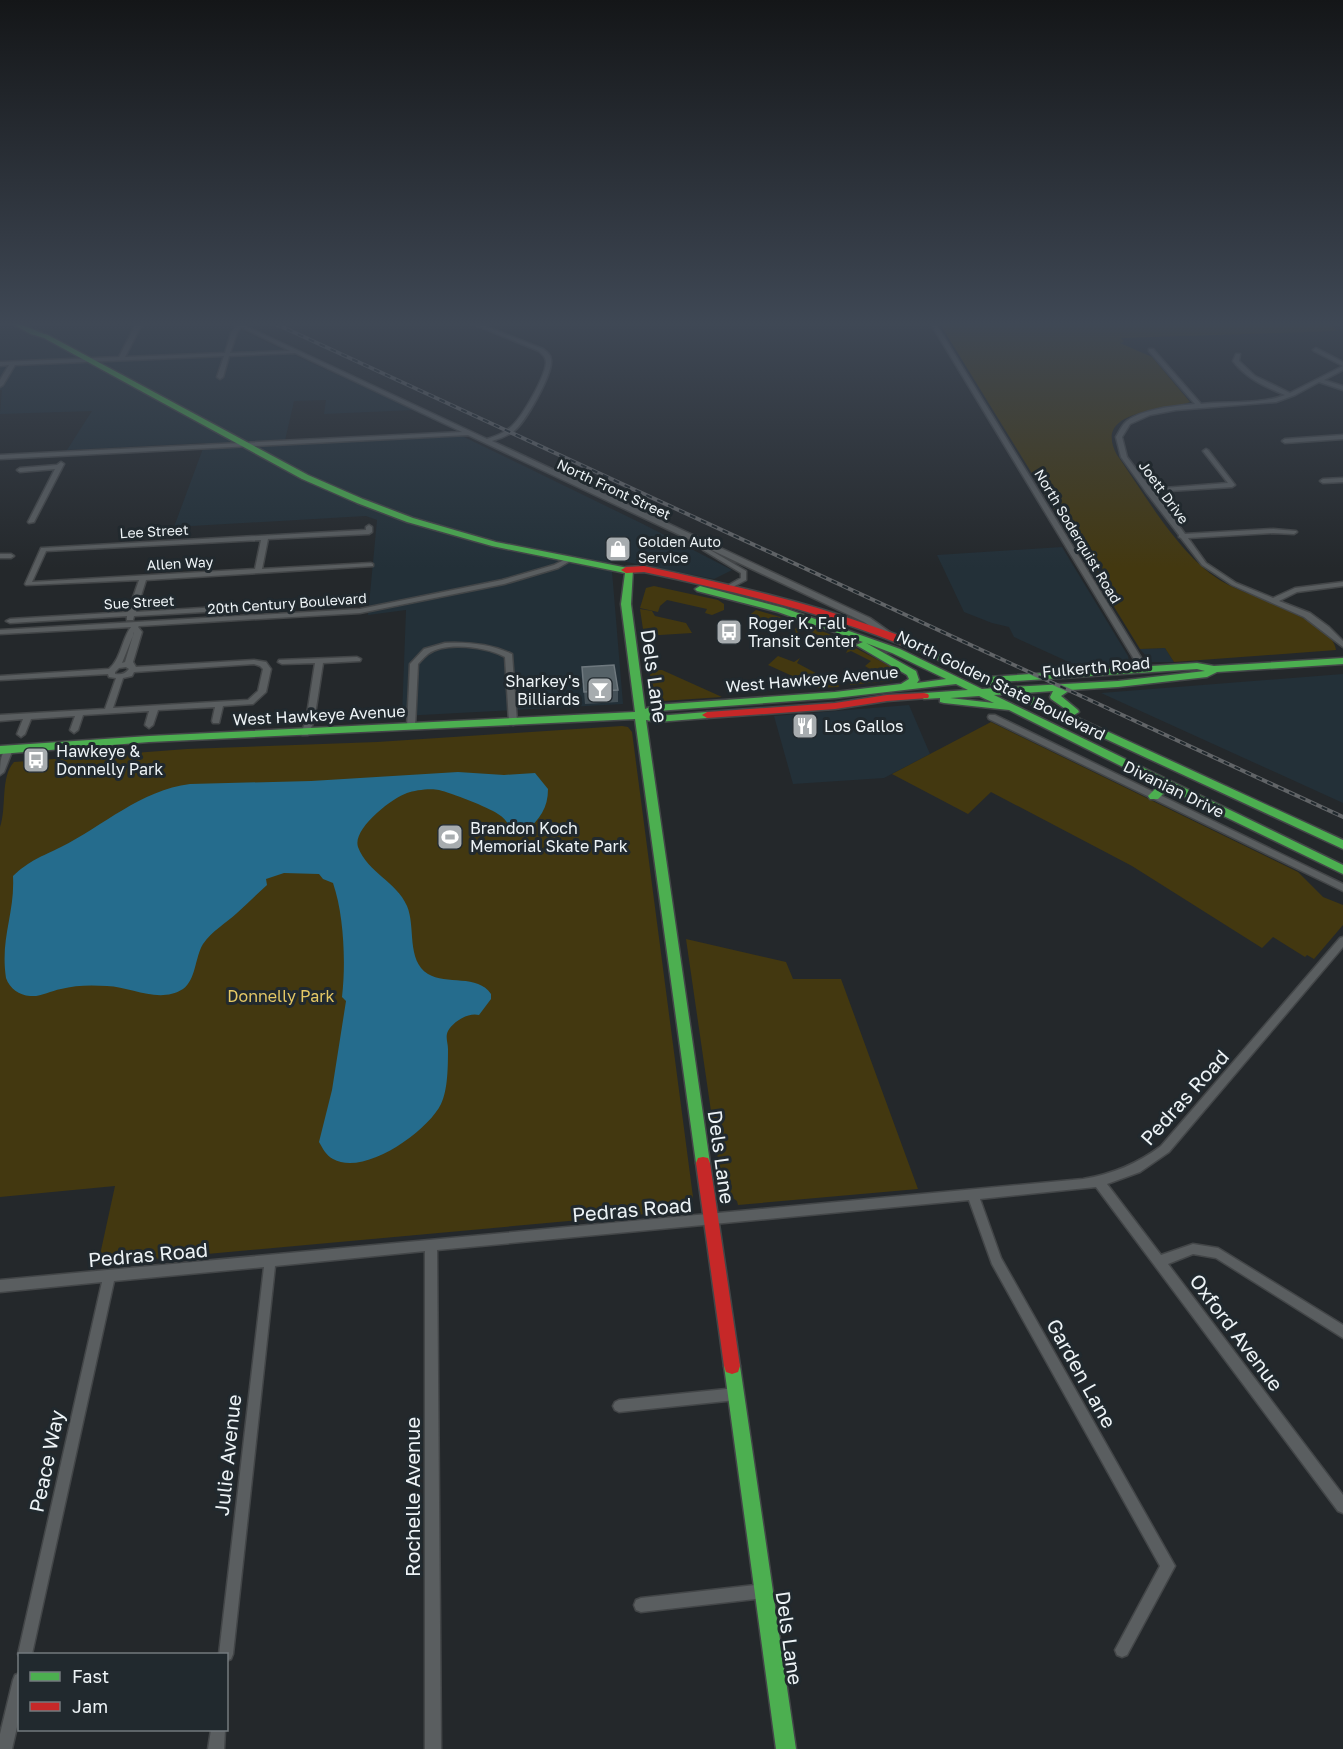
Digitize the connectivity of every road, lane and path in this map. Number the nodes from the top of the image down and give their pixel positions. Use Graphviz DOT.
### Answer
graph roads {
  1 [pos="174,406"];
  2 [pos="411,406"];
  3 [pos="528,406"];
  4 [pos="983,406"];
  5 [pos="1200,406"];
  6 [pos="1208,406"];
  7 [pos="469,433"];
  8 [pos="1343,437"];
  9 [pos="486,441"];
  10 [pos="1285,441"];
  11 [pos="244,444"];
  12 [pos="1206,451"];
  13 [pos="65,454"];
  14 [pos="0,457"];
  15 [pos="59,467"];
  16 [pos="20,470"];
  17 [pos="1343,480"];
  18 [pos="1323,481"];
  19 [pos="1148,491"];
  20 [pos="32,522"];
  21 [pos="369,527"];
  22 [pos="1294,532"];
  23 [pos="687,536"];
  24 [pos="1181,536"];
  25 [pos="265,537"];
  26 [pos="43,549"];
  27 [pos="0,556"];
  28 [pos="10,556"];
  29 [pos="568,560"];
  30 [pos="371,565"];
  31 [pos="258,571"];
  32 [pos="630,571"];
  33 [pos="143,578"];
  34 [pos="1343,584"];
  35 [pos="729,587"];
  36 [pos="1275,600"];
  37 [pos="269,606"];
  38 [pos="131,614"];
  39 [pos="10,621"];
  40 [pos="134,626"];
  41 [pos="0,632"];
  42 [pos="851,636"];
  43 [pos="892,636"];
  44 [pos="1343,645"];
  45 [pos="357,659"];
  46 [pos="1343,661"];
  47 [pos="282,662"];
  48 [pos="319,662"];
  49 [pos="114,668"];
  50 [pos="131,668"];
  51 [pos="1144,669"];
  52 [pos="1214,669"];
  53 [pos="120,677"];
  54 [pos="0,678"];
  55 [pos="988,679"];
  56 [pos="958,681"];
  57 [pos="905,686"];
  58 [pos="1074,687"];
  59 [pos="1012,690"];
  60 [pos="980,692"];
  61 [pos="887,698"];
  62 [pos="220,704"];
  63 [pos="154,709"];
  64 [pos="1015,710"];
  65 [pos="108,711"];
  66 [pos="80,713"];
  67 [pos="640,715"];
  68 [pos="28,717"];
  69 [pos="992,717"];
  70 [pos="0,718"];
  71 [pos="216,721"];
  72 [pos="513,722"];
  73 [pos="149,725"];
  74 [pos="411,728"];
  75 [pos="74,730"];
  76 [pos="305,733"];
  77 [pos="21,734"];
  78 [pos="4,749"];
  79 [pos="0,772"];
  80 [pos="1205,780"];
  81 [pos="1166,785"];
  82 [pos="1154,796"];
  83 [pos="1343,845"];
  84 [pos="1343,870"];
  85 [pos="1343,888"];
  86 [pos="1343,941"];
  87 [pos="1099,1182"];
  88 [pos="973,1195"];
  89 [pos="711,1219"];
  90 [pos="431,1246"];
  91 [pos="270,1261"];
  92 [pos="1160,1261"];
  93 [pos="109,1276"];
  94 [pos="0,1286"];
  95 [pos="1343,1332"];
  96 [pos="736,1394"];
  97 [pos="619,1406"];
  98 [pos="1343,1506"];
  99 [pos="764,1591"];
  100 [pos="641,1605"];
  101 [pos="1122,1650"];
  102 [pos="25,1653"];
  103 [pos="226,1653"];
  104 [pos="18,1689"];
  105 [pos="218,1731"];
  106 [pos="4,1749"];
  107 [pos="216,1749"];
  108 [pos="433,1749"];
  109 [pos="786,1749"];
  1 -- 11 [label="main road, North Golden State Boulevard"];
  2 -- 7 [label="street, North Front Street"];
  3 -- 9 [label="street"];
  4 -- 51 [label="street, North Soderquist Road"];
  5 -- 6 [label="street, Joett Drive"];
  5 -- 19 [label="street, Joett Drive"];
  7 -- 9 [label="street, North Front Street"];
  7 -- 11 [label="street"];
  8 -- 10 [label="street"];
  9 -- 23 [label="street, North Front Street"];
  11 -- 13 [label="street"];
  11 -- 29 [label="main road, North Golden State Boulevard"];
  12 -- 19 [label="street"];
  13 -- 14 [label="street"];
  13 -- 15 [label="street"];
  15 -- 16 [label="street"];
  15 -- 20 [label="street"];
  17 -- 18 [label="street"];
  19 -- 24 [label="street, Joett Drive"];
  21 -- 25 [label="street, Lee Street"];
  22 -- 24 [label="street"];
  23 -- 35 [label="street, North Front Street"];
  23 -- 43 [label="street, North Front Street"];
  24 -- 36 [label="street, Joett Drive"];
  25 -- 26 [label="street, Lee Street"];
  25 -- 31 [label="street"];
  26 -- 33 [label="street, Allen Way"];
  27 -- 28 [label="street"];
  29 -- 32 [label="main road, North Golden State Boulevard"];
  29 -- 40 [label="street, 20th Century Boulevard"];
  30 -- 31 [label="street, Allen Way"];
  31 -- 33 [label="street, Allen Way"];
  32 -- 35 [label="main road, North Golden State Boulevard"];
  32 -- 42 [label="main road, North Golden State Boulevard"];
  32 -- 67 [label="main road, Dels Lane"];
  33 -- 38 [label="street"];
  34 -- 36 [label="street"];
  35 -- 43 [label="main road, North Golden State Boulevard"];
  36 -- 44 [label="street, Joett Drive"];
  37 -- 38 [label="street, Sue Street"];
  38 -- 39 [label="street, Sue Street"];
  38 -- 40 [label="street"];
  40 -- 41 [label="street, 20th Century Boulevard"];
  40 -- 49 [label="street"];
  40 -- 50 [label="street"];
  42 -- 56 [label="main road, North Golden State Boulevard"];
  42 -- 57 [label="main road"];
  43 -- 55 [label="main road, North Golden State Boulevard"];
  45 -- 48 [label="street"];
  46 -- 52 [label="main road, Fulkerth Road"];
  47 -- 48 [label="street"];
  48 -- 76 [label="street"];
  49 -- 50 [label="street"];
  49 -- 53 [label="street"];
  49 -- 54 [label="street"];
  50 -- 53 [label="street"];
  50 -- 62 [label="street"];
  51 -- 52 [label="main road, Fulkerth Road"];
  51 -- 55 [label="main road, Fulkerth Road"];
  52 -- 58 [label="main road, Fulkerth Road"];
  53 -- 65 [label="street"];
  55 -- 56 [label="main road, West Hawkeye Avenue"];
  55 -- 59 [label="main road, North Golden State Boulevard"];
  56 -- 57 [label="main road, West Hawkeye Avenue"];
  56 -- 60 [label="main road, North Golden State Boulevard"];
  57 -- 67 [label="main road, West Hawkeye Avenue"];
  58 -- 59 [label="main road, Fulkerth Road"];
  58 -- 80 [label="main road"];
  59 -- 60 [label="main road, Fulkerth Road"];
  59 -- 80 [label="main road, North Golden State Boulevard"];
  60 -- 61 [label="main road, West Hawkeye Avenue"];
  60 -- 64 [label="main road, North Golden State Boulevard"];
  61 -- 64 [label="main road"];
  61 -- 67 [label="main road, West Hawkeye Avenue"];
  62 -- 63 [label="street"];
  62 -- 71 [label="street"];
  63 -- 65 [label="street"];
  63 -- 73 [label="street"];
  64 -- 81 [label="main road, North Golden State Boulevard"];
  65 -- 66 [label="street"];
  66 -- 68 [label="street"];
  66 -- 75 [label="street"];
  67 -- 72 [label="main road, West Hawkeye Avenue"];
  67 -- 89 [label="main road, Dels Lane"];
  68 -- 70 [label="street"];
  68 -- 77 [label="street"];
  69 -- 82 [label="street, Divanian Drive"];
  72 -- 74 [label="main road, West Hawkeye Avenue"];
  72 -- 74 [label="street"];
  74 -- 76 [label="main road, West Hawkeye Avenue"];
  76 -- 78 [label="main road, West Hawkeye Avenue"];
  78 -- 79 [label="street"];
  80 -- 83 [label="main road, North Golden State Boulevard"];
  81 -- 82 [label="main road"];
  81 -- 84 [label="main road, North Golden State Boulevard"];
  82 -- 85 [label="street, Divanian Drive"];
  86 -- 87 [label="street, Pedras Road"];
  87 -- 88 [label="street, Pedras Road"];
  87 -- 92 [label="street, Oxford Avenue"];
  88 -- 89 [label="street, Pedras Road"];
  88 -- 101 [label="street, Garden Lane"];
  89 -- 90 [label="street, Pedras Road"];
  89 -- 96 [label="main road, Dels Lane"];
  90 -- 91 [label="street, Pedras Road"];
  90 -- 108 [label="street, Rochelle Avenue"];
  91 -- 93 [label="street, Pedras Road"];
  91 -- 103 [label="street, Julie Avenue"];
  92 -- 95 [label="street"];
  92 -- 98 [label="street, Oxford Avenue"];
  93 -- 94 [label="street, Pedras Road"];
  93 -- 102 [label="street, Peace Way"];
  96 -- 97 [label="street"];
  96 -- 99 [label="main road, Dels Lane"];
  99 -- 100 [label="street"];
  99 -- 109 [label="main road, Dels Lane"];
  104 -- 106 [label="street"];
  105 -- 107 [label="street"];
}
